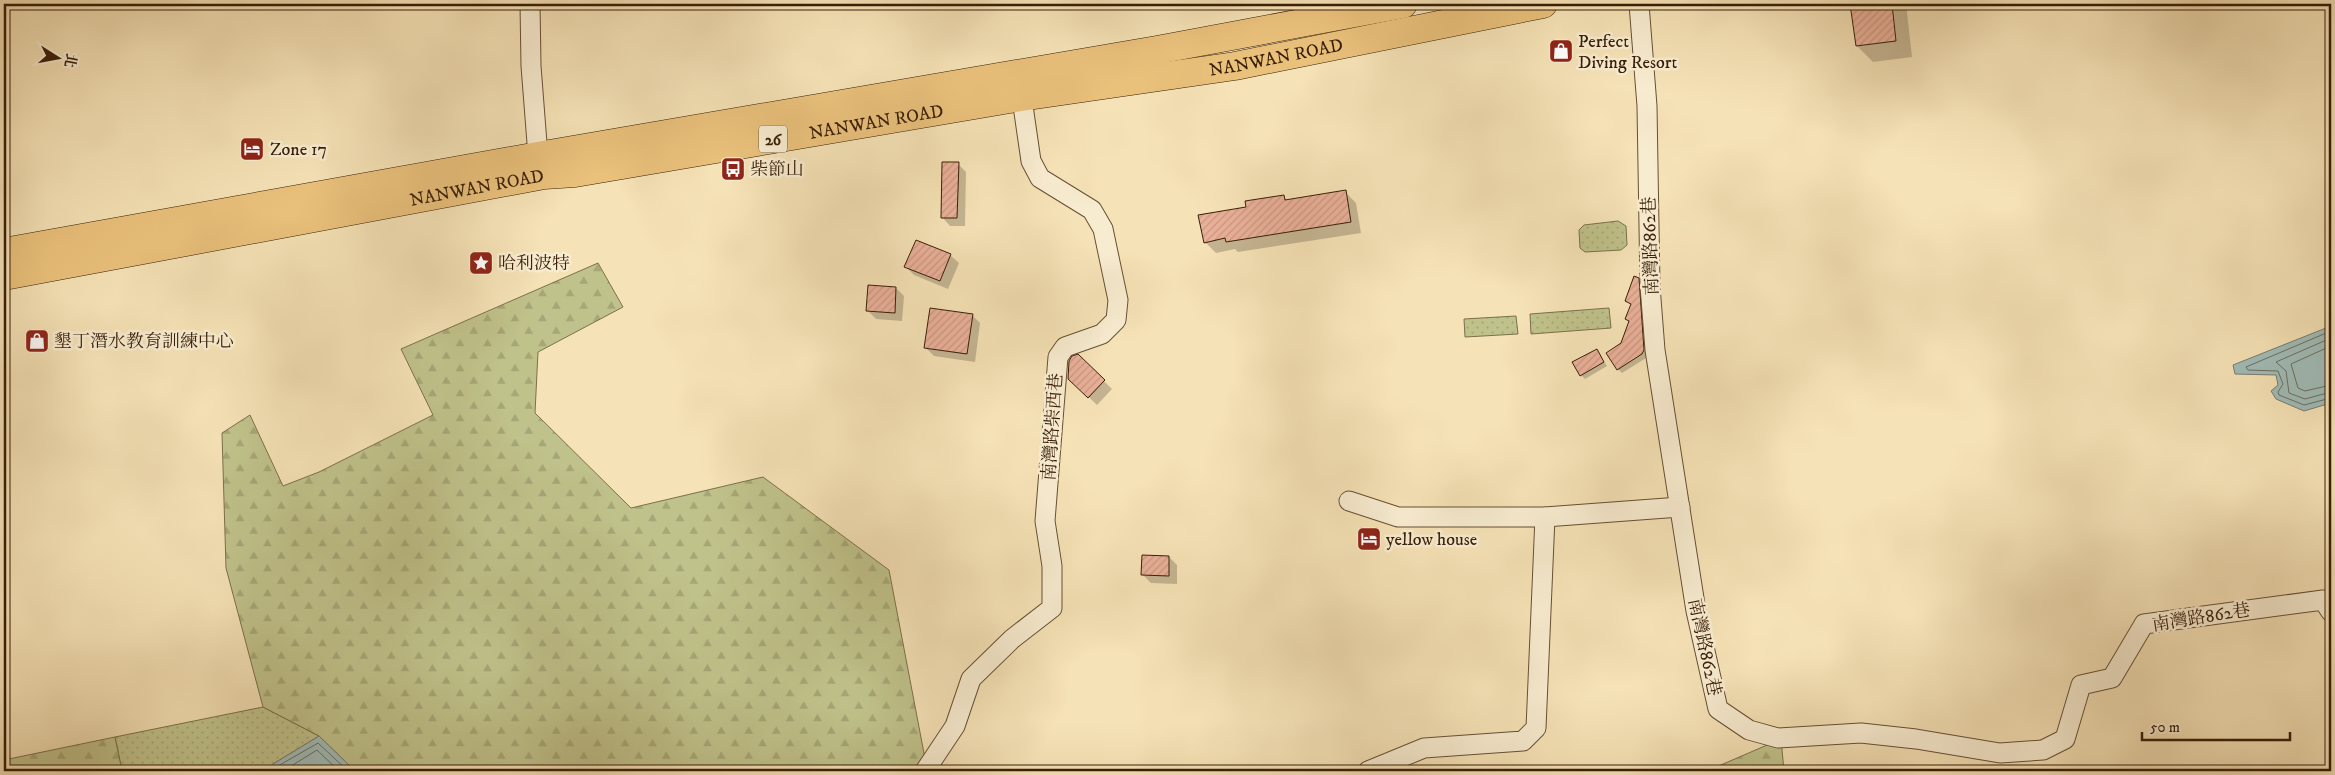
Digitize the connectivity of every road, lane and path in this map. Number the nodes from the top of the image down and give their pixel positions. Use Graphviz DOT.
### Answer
graph roads {
  1 [pos="530,4"];
  2 [pos="1403,4"];
  3 [pos="1542,4"];
  4 [pos="1639,4"];
  5 [pos="1020,86"];
  6 [pos="541,166"];
  7 [pos="4,252"];
  8 [pos="4,276"];
  9 [pos="1349,501"];
  10 [pos="1680,507"];
  11 [pos="1544,517"];
  12 [pos="2331,612"];
  13 [pos="925,771"];
  14 [pos="1368,771"];
  1 -- 6 [label="street"];
  2 -- 5 [label="main road, NANWAN ROAD / 26"];
  3 -- 5 [label="main road, NANWAN ROAD / 26"];
  4 -- 10 [label="street, 南灣路862巷"];
  5 -- 6 [label="main road, NANWAN ROAD / 26"];
  5 -- 13 [label="street, 南灣路柴西巷"];
  6 -- 7 [label="main road, NANWAN ROAD / 26"];
  6 -- 8 [label="main road, NANWAN ROAD / 26"];
  9 -- 11 [label="street"];
  10 -- 11 [label="street"];
  10 -- 12 [label="street, 南灣路862巷"];
  11 -- 14 [label="street"];
}
